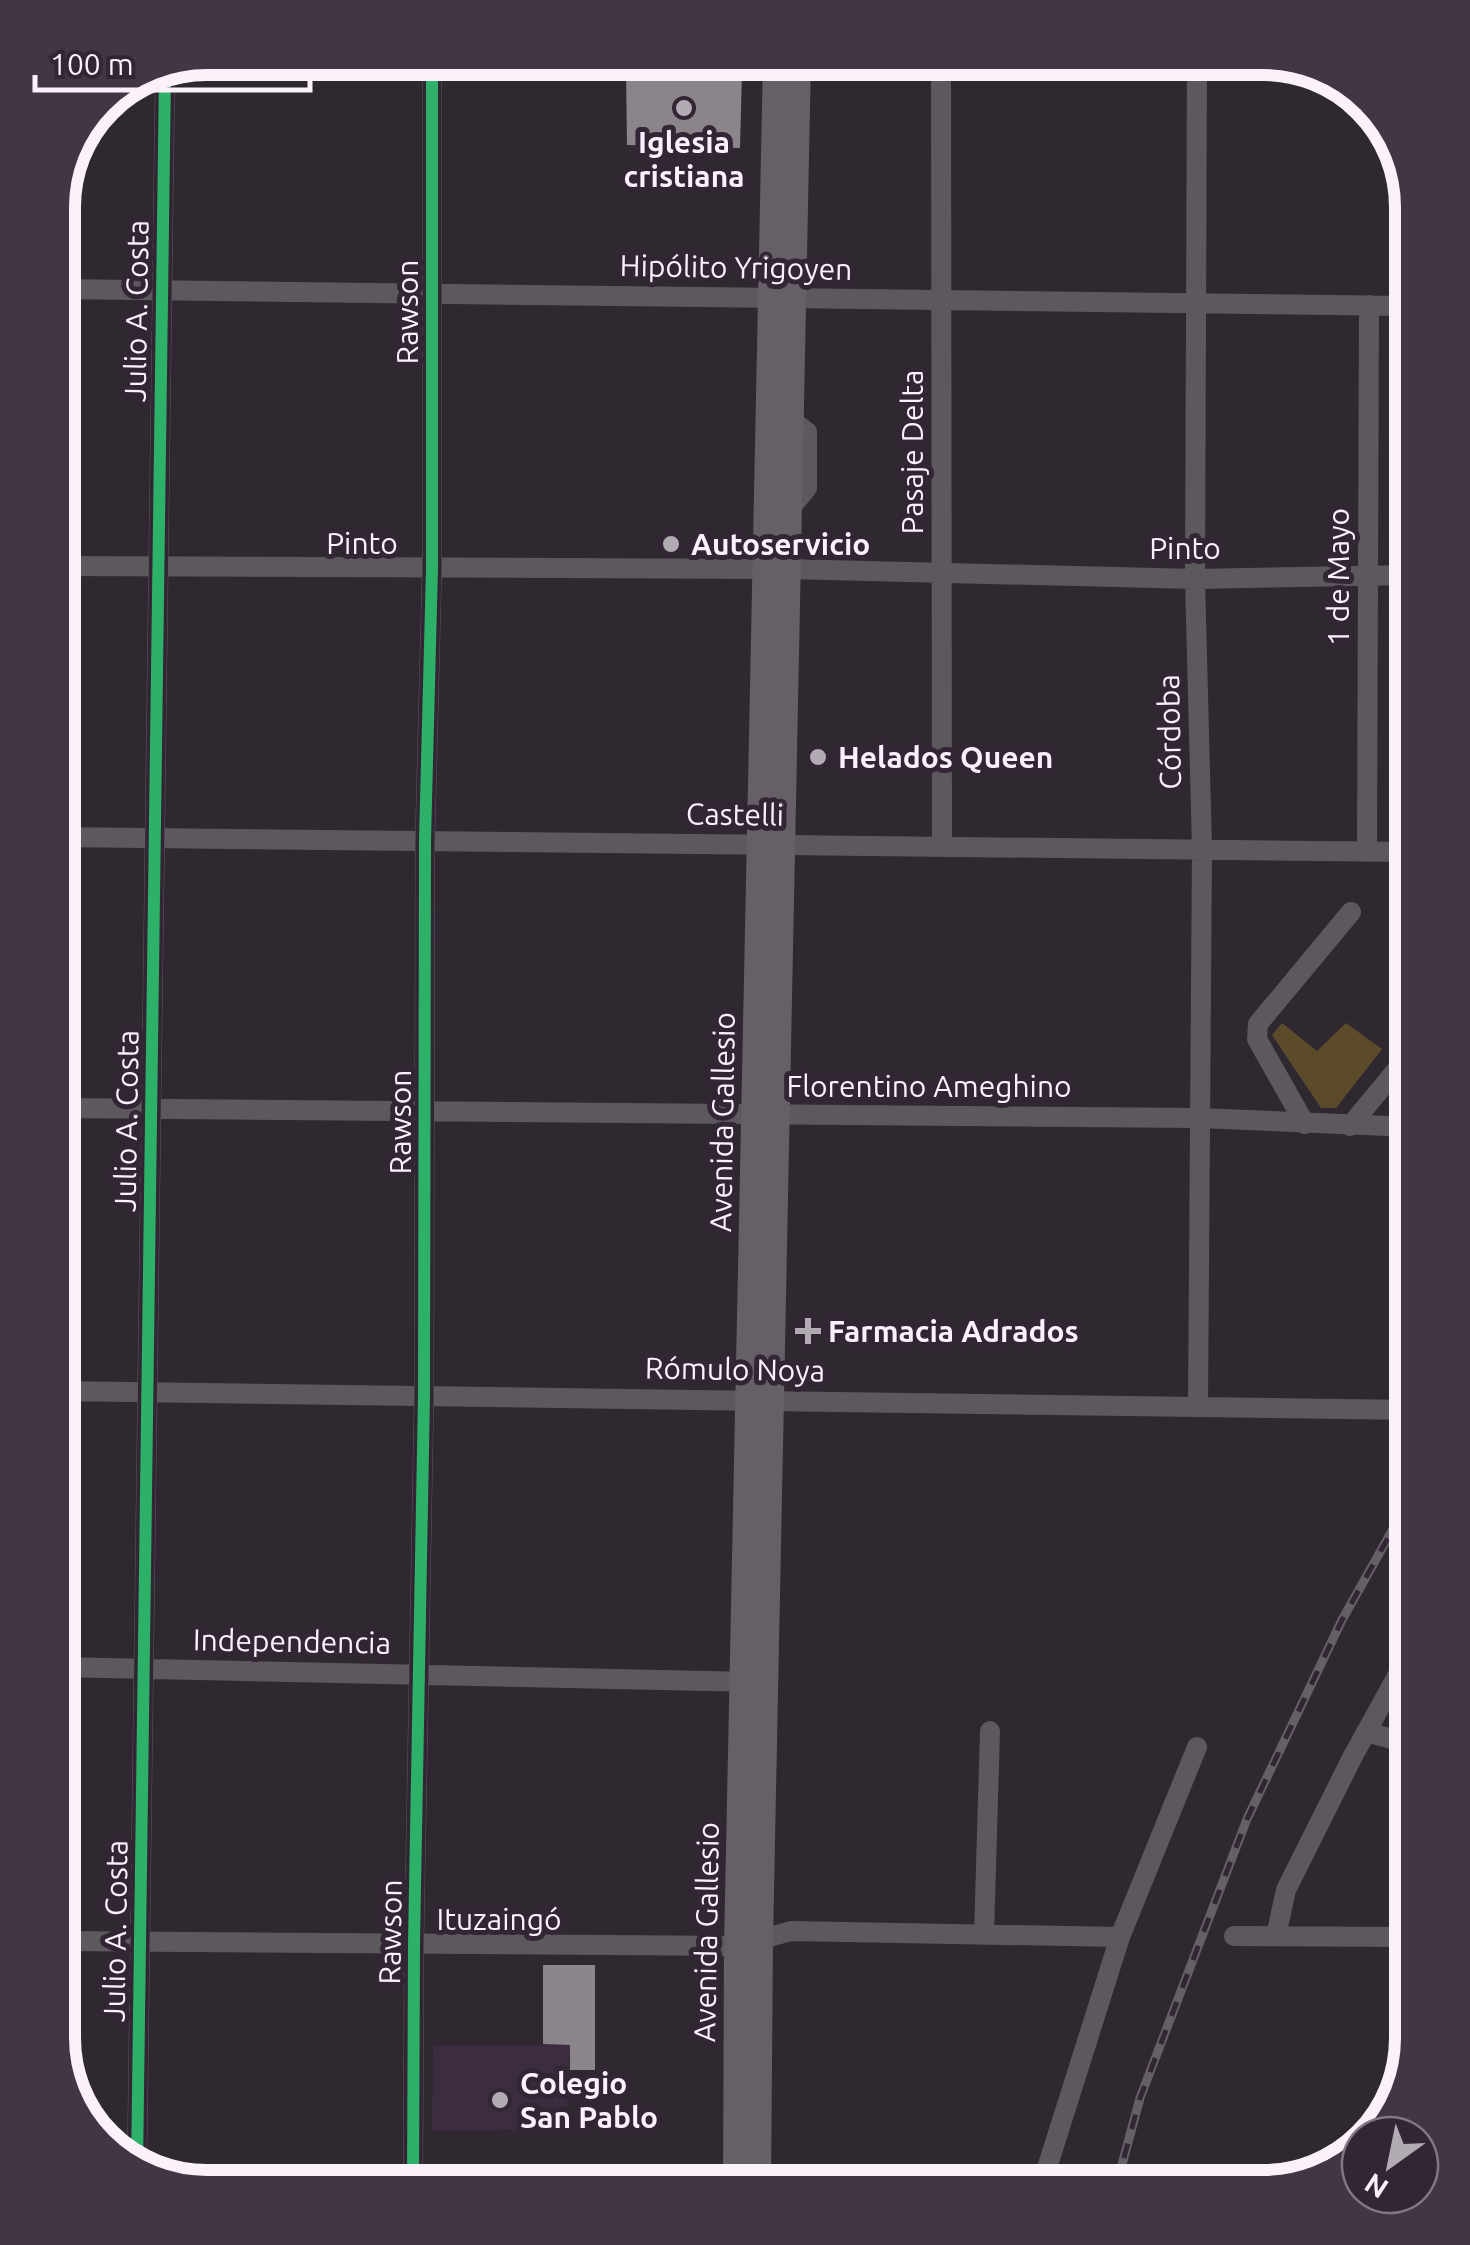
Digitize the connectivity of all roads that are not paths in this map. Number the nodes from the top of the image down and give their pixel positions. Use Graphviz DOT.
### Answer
graph roads {
  1 [pos="432,75"];
  2 [pos="777,75"];
  3 [pos="796,75"];
  4 [pos="941,75"];
  5 [pos="1197,75"];
  6 [pos="164,82"];
  7 [pos="75,289"];
  8 [pos="162,290"];
  9 [pos="432,292"];
  10 [pos="782,298"];
  11 [pos="942,301"];
  12 [pos="1196,304"];
  13 [pos="1369,305"];
  14 [pos="1395,306"];
  15 [pos="75,566"];
  16 [pos="158,568"];
  17 [pos="432,568"];
  18 [pos="777,569"];
  19 [pos="943,574"];
  20 [pos="1395,575"];
  21 [pos="1368,576"];
  22 [pos="1195,579"];
  23 [pos="75,837"];
  24 [pos="154,838"];
  25 [pos="425,840"];
  26 [pos="771,844"];
  27 [pos="942,846"];
  28 [pos="1202,848"];
  29 [pos="1368,850"];
  30 [pos="1395,851"];
  31 [pos="1351,912"];
  32 [pos="1395,1072"];
  33 [pos="75,1108"];
  34 [pos="151,1109"];
  35 [pos="425,1112"];
  36 [pos="766,1115"];
  37 [pos="1199,1118"];
  38 [pos="1304,1124"];
  39 [pos="1350,1126"];
  40 [pos="1395,1127"];
  41 [pos="75,1391"];
  42 [pos="147,1392"];
  43 [pos="424,1396"];
  44 [pos="760,1399"];
  45 [pos="1198,1405"];
  46 [pos="1395,1410"];
  47 [pos="75,1667"];
  48 [pos="144,1668"];
  49 [pos="419,1673"];
  50 [pos="1395,1679"];
  51 [pos="754,1682"];
  52 [pos="990,1731"];
  53 [pos="1366,1732"];
  54 [pos="1395,1740"];
  55 [pos="1197,1747"];
  56 [pos="984,1935"];
  57 [pos="1234,1936"];
  58 [pos="1276,1936"];
  59 [pos="1120,1937"];
  60 [pos="1395,1937"];
  61 [pos="75,1941"];
  62 [pos="140,1941"];
  63 [pos="414,1944"];
  64 [pos="748,1944"];
  65 [pos="137,2150"];
  66 [pos="413,2170"];
  67 [pos="738,2170"];
  68 [pos="756,2170"];
  69 [pos="1047,2170"];
  1 -- 9 [label="street, Rawson"];
  2 -- 10 [label="main road, Avenida Gallesio"];
  3 -- 10 [label="main road, Avenida Gallesio"];
  4 -- 11 [label="street, Pasaje Delta"];
  5 -- 12 [label="street, Córdoba"];
  6 -- 8 [label="street, Julio A. Costa"];
  7 -- 8 [label="street, Hipólito Yrigoyen"];
  8 -- 9 [label="street, Hipólito Yrigoyen"];
  8 -- 16 [label="street, Julio A. Costa"];
  9 -- 10 [label="street, Hipólito Yrigoyen"];
  9 -- 17 [label="street, Rawson"];
  10 -- 11 [label="street, Hipólito Yrigoyen"];
  10 -- 18 [label="main road, Avenida Gallesio"];
  10 -- 18 [label="main road, Avenida Gallesio"];
  11 -- 12 [label="street, Hipólito Yrigoyen"];
  11 -- 19 [label="street, Pasaje Delta"];
  12 -- 13 [label="street, Hipólito Yrigoyen"];
  12 -- 22 [label="street, Córdoba"];
  13 -- 14 [label="street, Hipólito Yrigoyen"];
  13 -- 21 [label="street, 1 de Mayo"];
  15 -- 16 [label="street, Pinto"];
  16 -- 17 [label="street, Pinto"];
  16 -- 24 [label="street, Julio A. Costa"];
  17 -- 18 [label="street, Pinto"];
  17 -- 25 [label="street, Rawson"];
  18 -- 19 [label="street, Pinto"];
  18 -- 26 [label="main road, Avenida Gallesio"];
  19 -- 22 [label="street, Pinto"];
  19 -- 27 [label="street, Pasaje Delta"];
  20 -- 21 [label="street, Pinto"];
  21 -- 22 [label="street, Pinto"];
  21 -- 29 [label="street, 1 de Mayo"];
  22 -- 28 [label="street, Córdoba"];
  23 -- 24 [label="street, Castelli"];
  24 -- 25 [label="street, Castelli"];
  24 -- 34 [label="street, Julio A. Costa"];
  25 -- 26 [label="street, Castelli"];
  25 -- 35 [label="street, Rawson"];
  26 -- 27 [label="street, Castelli"];
  26 -- 36 [label="main road, Avenida Gallesio"];
  27 -- 28 [label="street, Castelli"];
  28 -- 29 [label="street, Castelli"];
  28 -- 37 [label="street, Córdoba"];
  29 -- 30 [label="street, Castelli"];
  31 -- 38 [label="street"];
  32 -- 39 [label="street"];
  33 -- 34 [label="street, Florentino Ameghino"];
  34 -- 35 [label="street, Florentino Ameghino"];
  34 -- 42 [label="street, Julio A. Costa"];
  35 -- 36 [label="street, Florentino Ameghino"];
  35 -- 43 [label="street, Rawson"];
  36 -- 37 [label="street, Florentino Ameghino"];
  36 -- 44 [label="main road, Avenida Gallesio"];
  37 -- 38 [label="street, Florentino Ameghino"];
  37 -- 45 [label="street, Córdoba"];
  38 -- 39 [label="street, Florentino Ameghino"];
  39 -- 40 [label="street, Florentino Ameghino"];
  41 -- 42 [label="street, Rómulo Noya"];
  42 -- 43 [label="street, Rómulo Noya"];
  42 -- 48 [label="street, Julio A. Costa"];
  43 -- 44 [label="street, Rómulo Noya"];
  43 -- 49 [label="street, Rawson"];
  44 -- 45 [label="street, Rómulo Noya"];
  44 -- 51 [label="main road, Avenida Gallesio"];
  45 -- 46 [label="street, Rómulo Noya"];
  47 -- 48 [label="street, Independencia"];
  48 -- 49 [label="street, Independencia"];
  48 -- 62 [label="street, Julio A. Costa"];
  49 -- 51 [label="street, Independencia"];
  49 -- 63 [label="street, Rawson"];
  50 -- 53 [label="street"];
  51 -- 64 [label="main road, Avenida Gallesio"];
  52 -- 56 [label="street"];
  53 -- 54 [label="street"];
  53 -- 58 [label="street"];
  55 -- 59 [label="street"];
  56 -- 59 [label="street, Ituzaingó"];
  56 -- 64 [label="street, Ituzaingó"];
  57 -- 58 [label="street"];
  58 -- 60 [label="street"];
  59 -- 69 [label="street"];
  61 -- 62 [label="street, Ituzaingó"];
  62 -- 63 [label="street, Ituzaingó"];
  62 -- 65 [label="street, Julio A. Costa"];
  63 -- 64 [label="street, Ituzaingó"];
  63 -- 66 [label="street, Rawson"];
  64 -- 67 [label="main road, Avenida Gallesio"];
  64 -- 68 [label="main road, Avenida Gallesio"];
}
